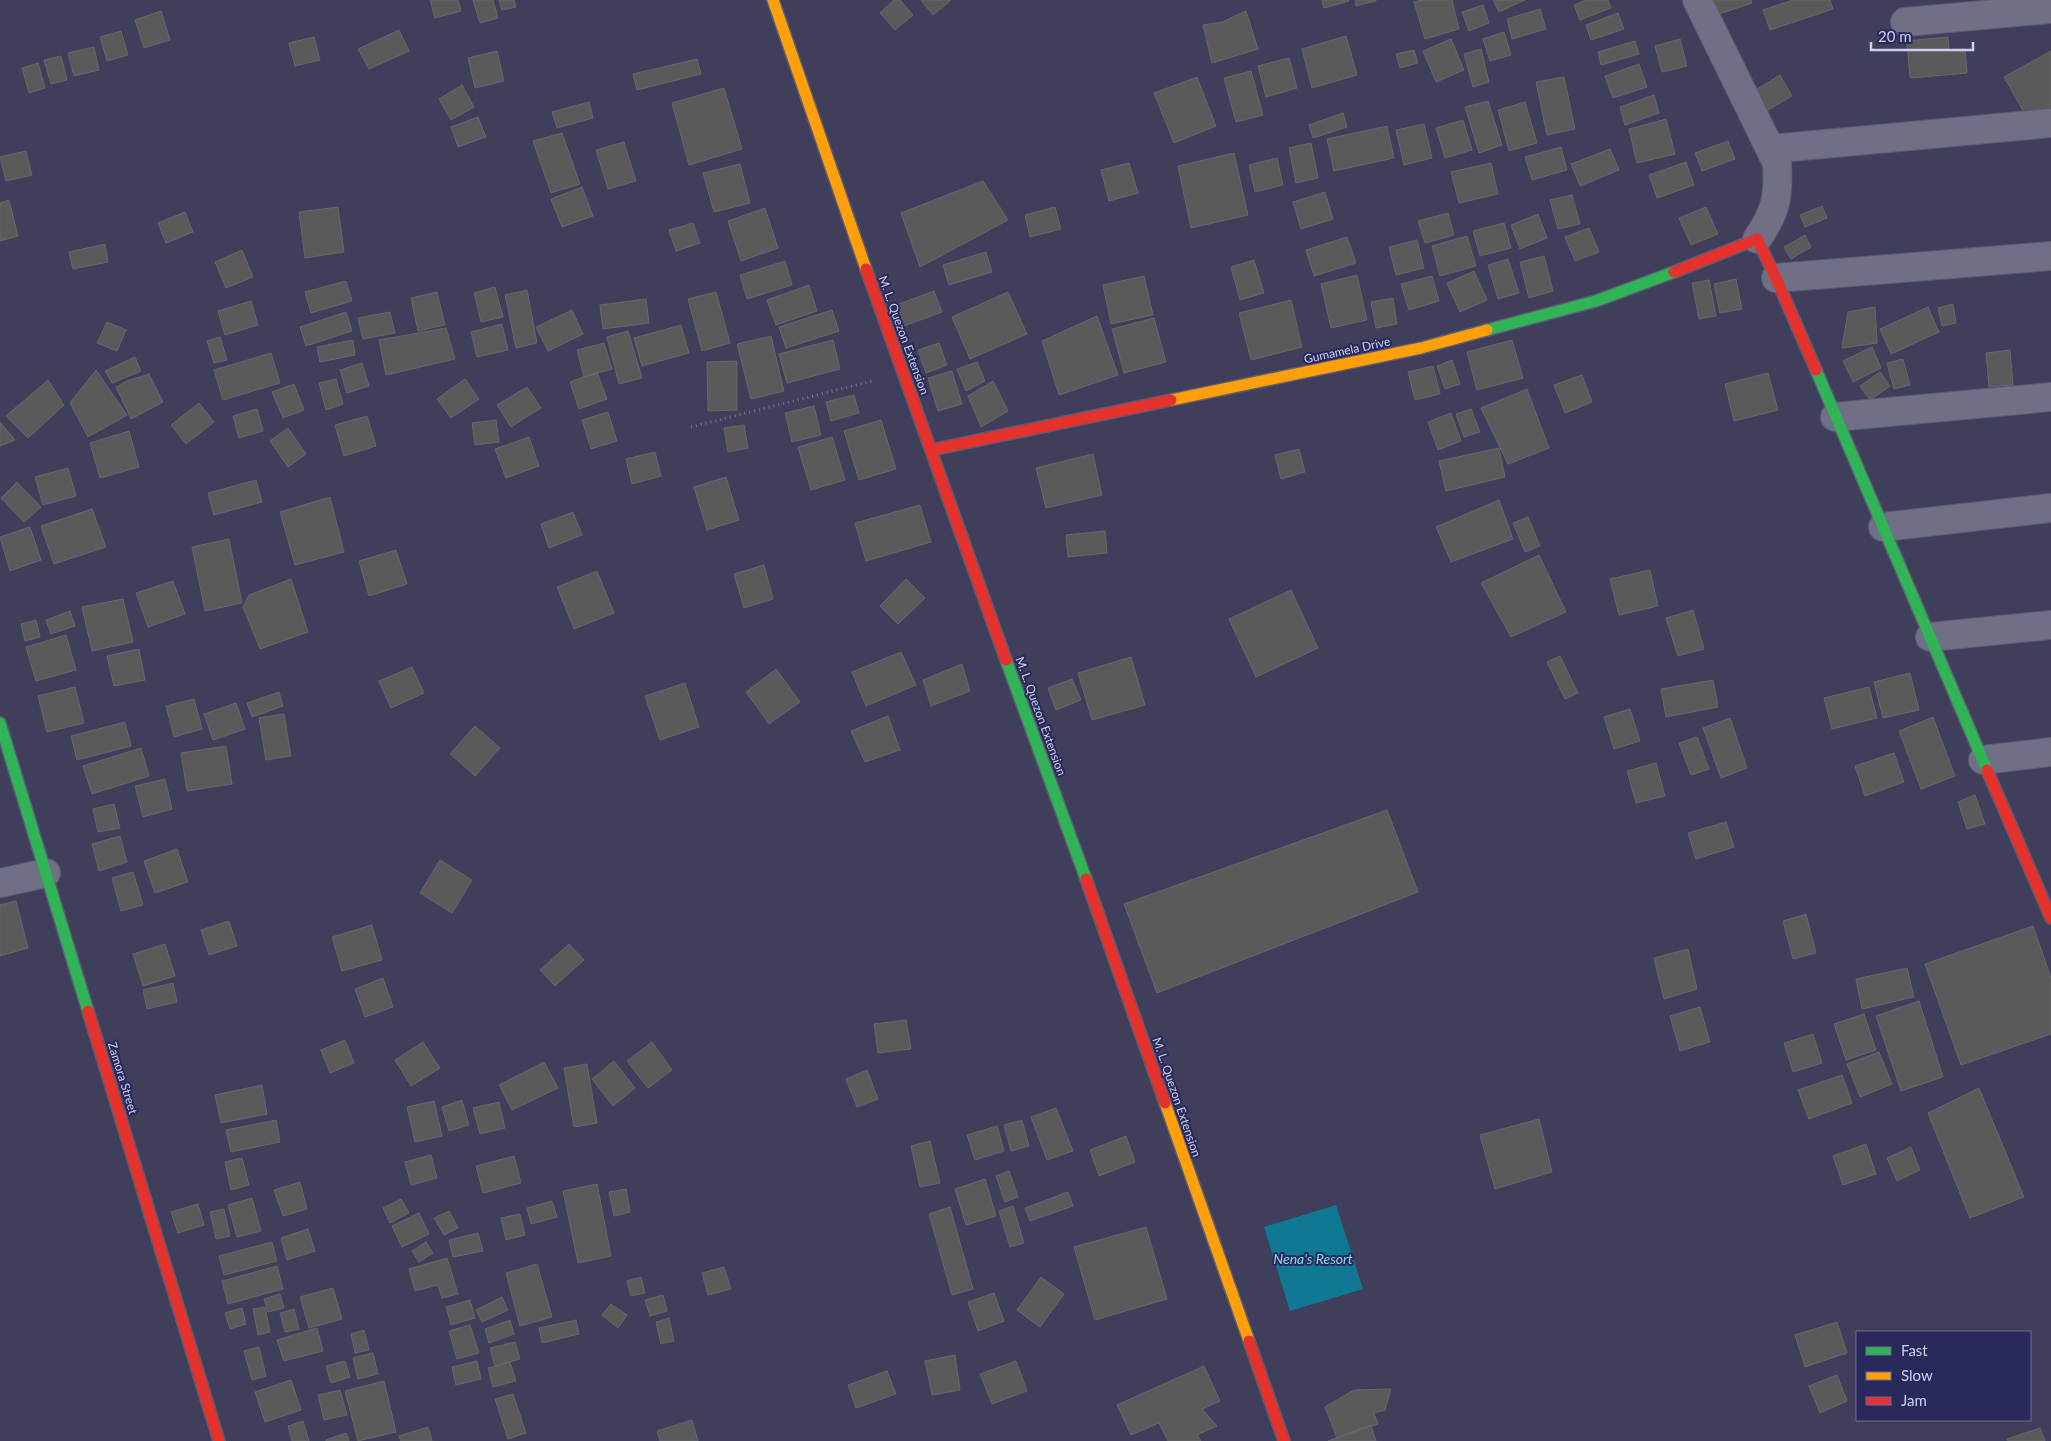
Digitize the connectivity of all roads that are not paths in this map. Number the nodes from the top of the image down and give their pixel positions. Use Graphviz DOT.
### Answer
graph roads {
  1 [pos="773,0"];
  2 [pos="1697,0"];
  3 [pos="2051,10"];
  4 [pos="1906,22"];
  5 [pos="2051,123"];
  6 [pos="1770,149"];
  7 [pos="1757,239"];
  8 [pos="2051,256"];
  9 [pos="1776,278"];
  10 [pos="2051,397"];
  11 [pos="1835,417"];
  12 [pos="931,450"];
  13 [pos="2051,508"];
  14 [pos="1883,527"];
  15 [pos="2051,625"];
  16 [pos="1930,637"];
  17 [pos="0,723"];
  18 [pos="2051,752"];
  19 [pos="1983,760"];
  20 [pos="46,873"];
  21 [pos="0,883"];
  22 [pos="2048,906"];
  23 [pos="219,1441"];
  24 [pos="1284,1441"];
  1 -- 12 [label="street, M. L. Quezon Extension"];
  2 -- 6 [label="street"];
  3 -- 4 [label="street"];
  5 -- 6 [label="street"];
  6 -- 7 [label="street"];
  7 -- 9 [label="street"];
  7 -- 12 [label="street, Gumamela Drive"];
  8 -- 9 [label="street"];
  9 -- 11 [label="street"];
  10 -- 11 [label="street"];
  11 -- 14 [label="street"];
  12 -- 24 [label="street, M. L. Quezon Extension"];
  13 -- 14 [label="street"];
  14 -- 16 [label="street"];
  15 -- 16 [label="street"];
  16 -- 19 [label="street"];
  17 -- 20 [label="street, Zamora Street"];
  18 -- 19 [label="street"];
  19 -- 22 [label="street"];
  20 -- 21 [label="street"];
  20 -- 23 [label="street, Zamora Street"];
}
